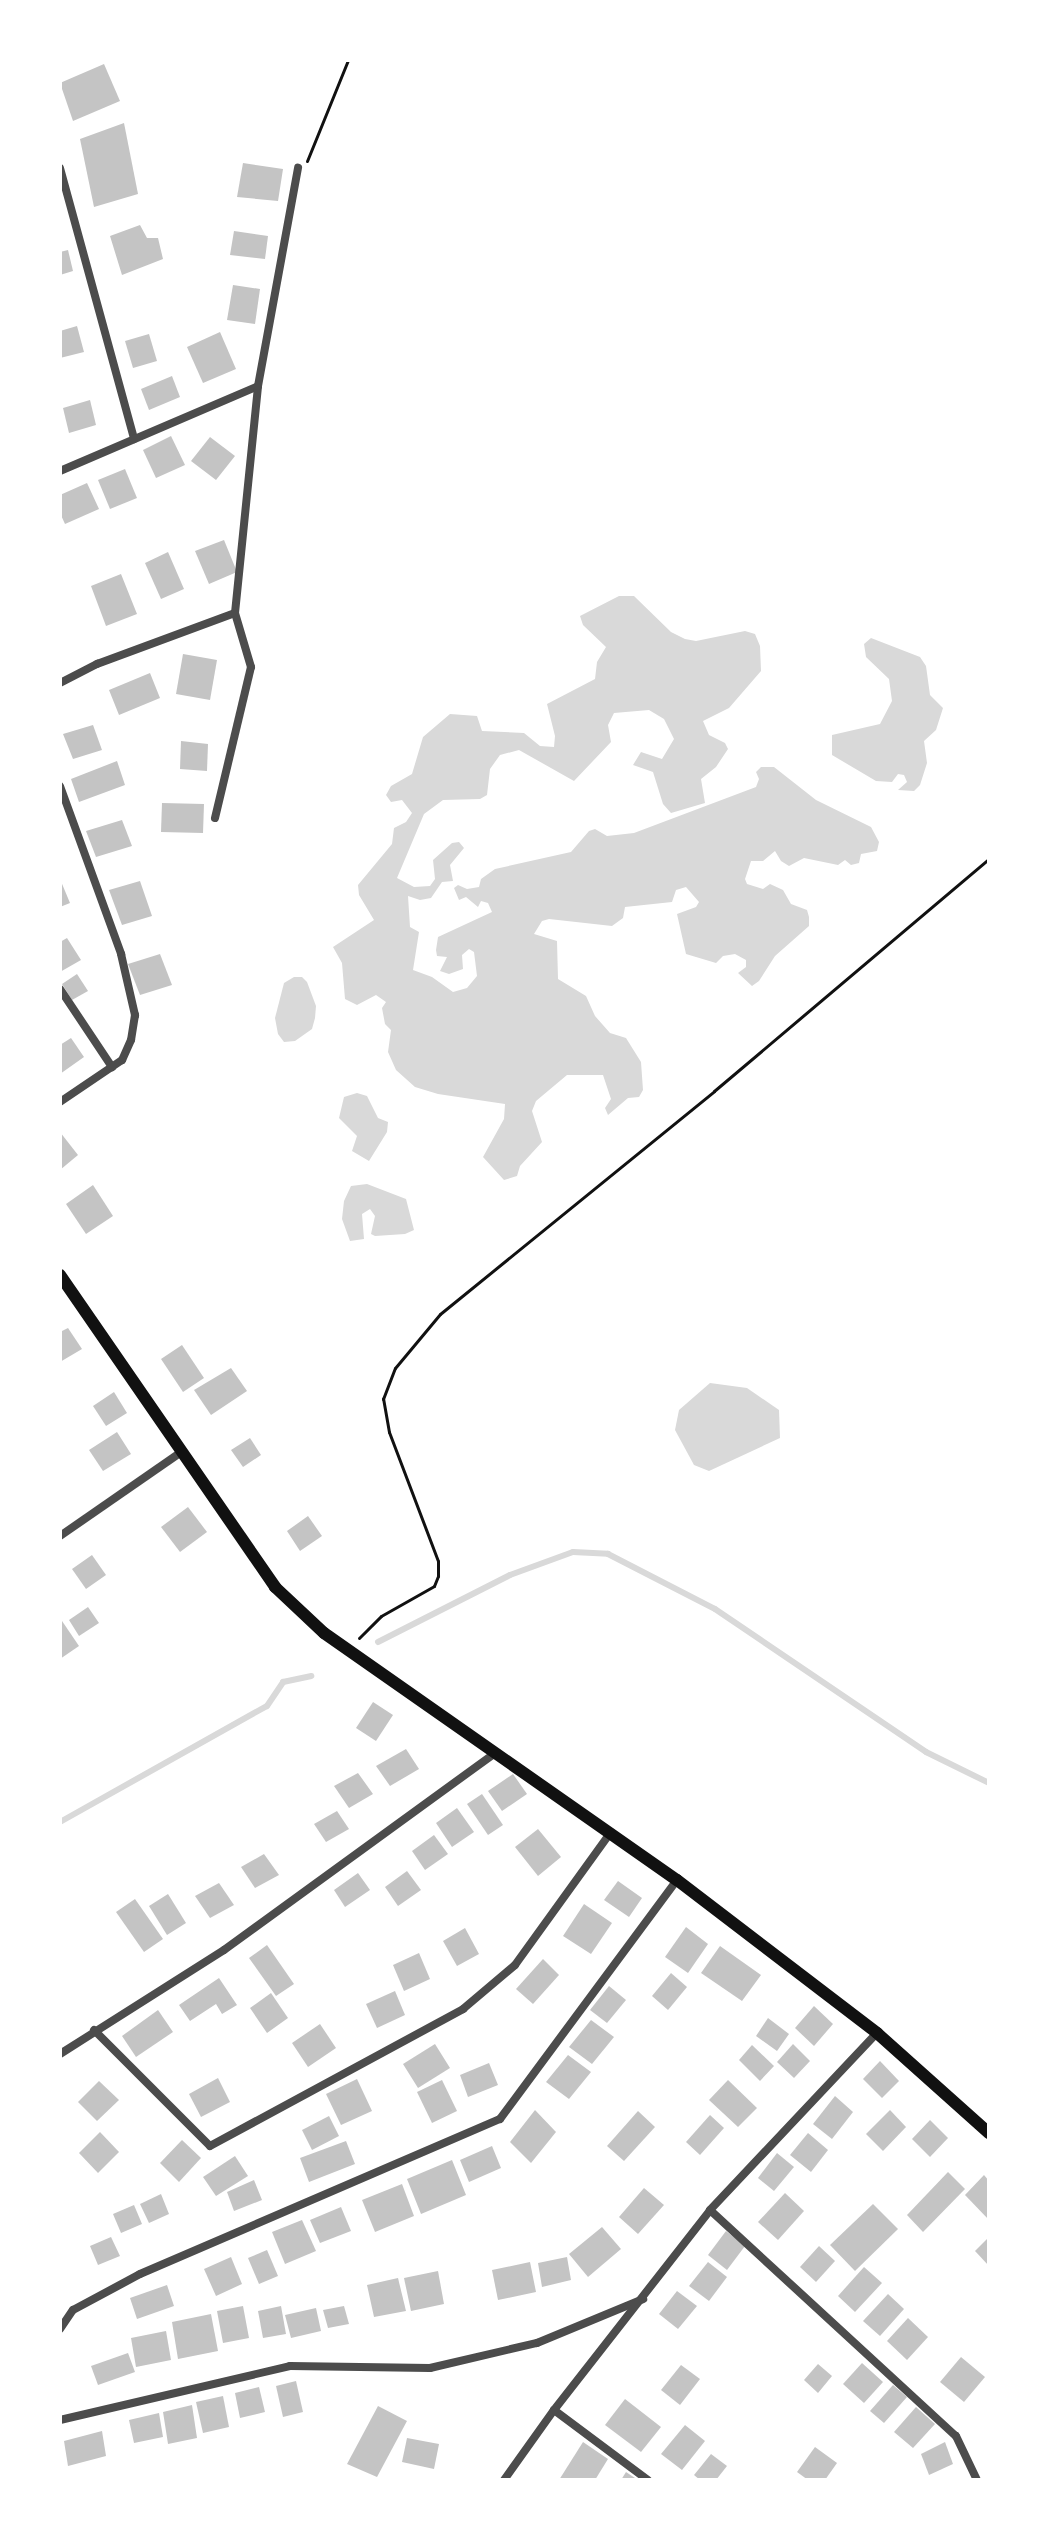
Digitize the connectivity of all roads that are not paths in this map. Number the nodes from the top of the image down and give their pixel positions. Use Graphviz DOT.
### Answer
graph roads {
  1 [pos="60,168"];
  2 [pos="298,168"];
  3 [pos="258,386"];
  4 [pos="134,439"];
  5 [pos="60,471"];
  6 [pos="235,613"];
  7 [pos="60,683"];
  8 [pos="60,786"];
  9 [pos="215,818"];
  10 [pos="60,989"];
  11 [pos="112,1067"];
  12 [pos="60,1102"];
  13 [pos="60,1275"];
  14 [pos="180,1453"];
  15 [pos="60,1536"];
  16 [pos="494,1754"];
  17 [pos="611,1832"];
  18 [pos="677,1880"];
  19 [pos="94,2030"];
  20 [pos="877,2033"];
  21 [pos="60,2054"];
  22 [pos="989,2133"];
  23 [pos="710,2210"];
  24 [pos="643,2299"];
  25 [pos="60,2329"];
  26 [pos="554,2410"];
  27 [pos="60,2420"];
  28 [pos="504,2480"];
  29 [pos="648,2480"];
  30 [pos="977,2480"];
  1 -- 4 [label="street"];
  2 -- 3 [label="street"];
  3 -- 4 [label="street"];
  3 -- 6 [label="street"];
  4 -- 5 [label="street"];
  6 -- 7 [label="street"];
  6 -- 9 [label="street"];
  8 -- 11 [label="street"];
  10 -- 11 [label="street"];
  11 -- 12 [label="street"];
  13 -- 14 [label="main road"];
  14 -- 15 [label="street"];
  14 -- 16 [label="main road"];
  16 -- 17 [label="main road"];
  16 -- 19 [label="street"];
  17 -- 18 [label="main road"];
  17 -- 19 [label="street"];
  18 -- 20 [label="main road"];
  18 -- 25 [label="street"];
  19 -- 21 [label="street"];
  20 -- 22 [label="main road"];
  20 -- 23 [label="street"];
  23 -- 24 [label="street"];
  23 -- 30 [label="street"];
  24 -- 26 [label="street"];
  24 -- 27 [label="street"];
  26 -- 28 [label="street"];
  26 -- 29 [label="street"];
}
